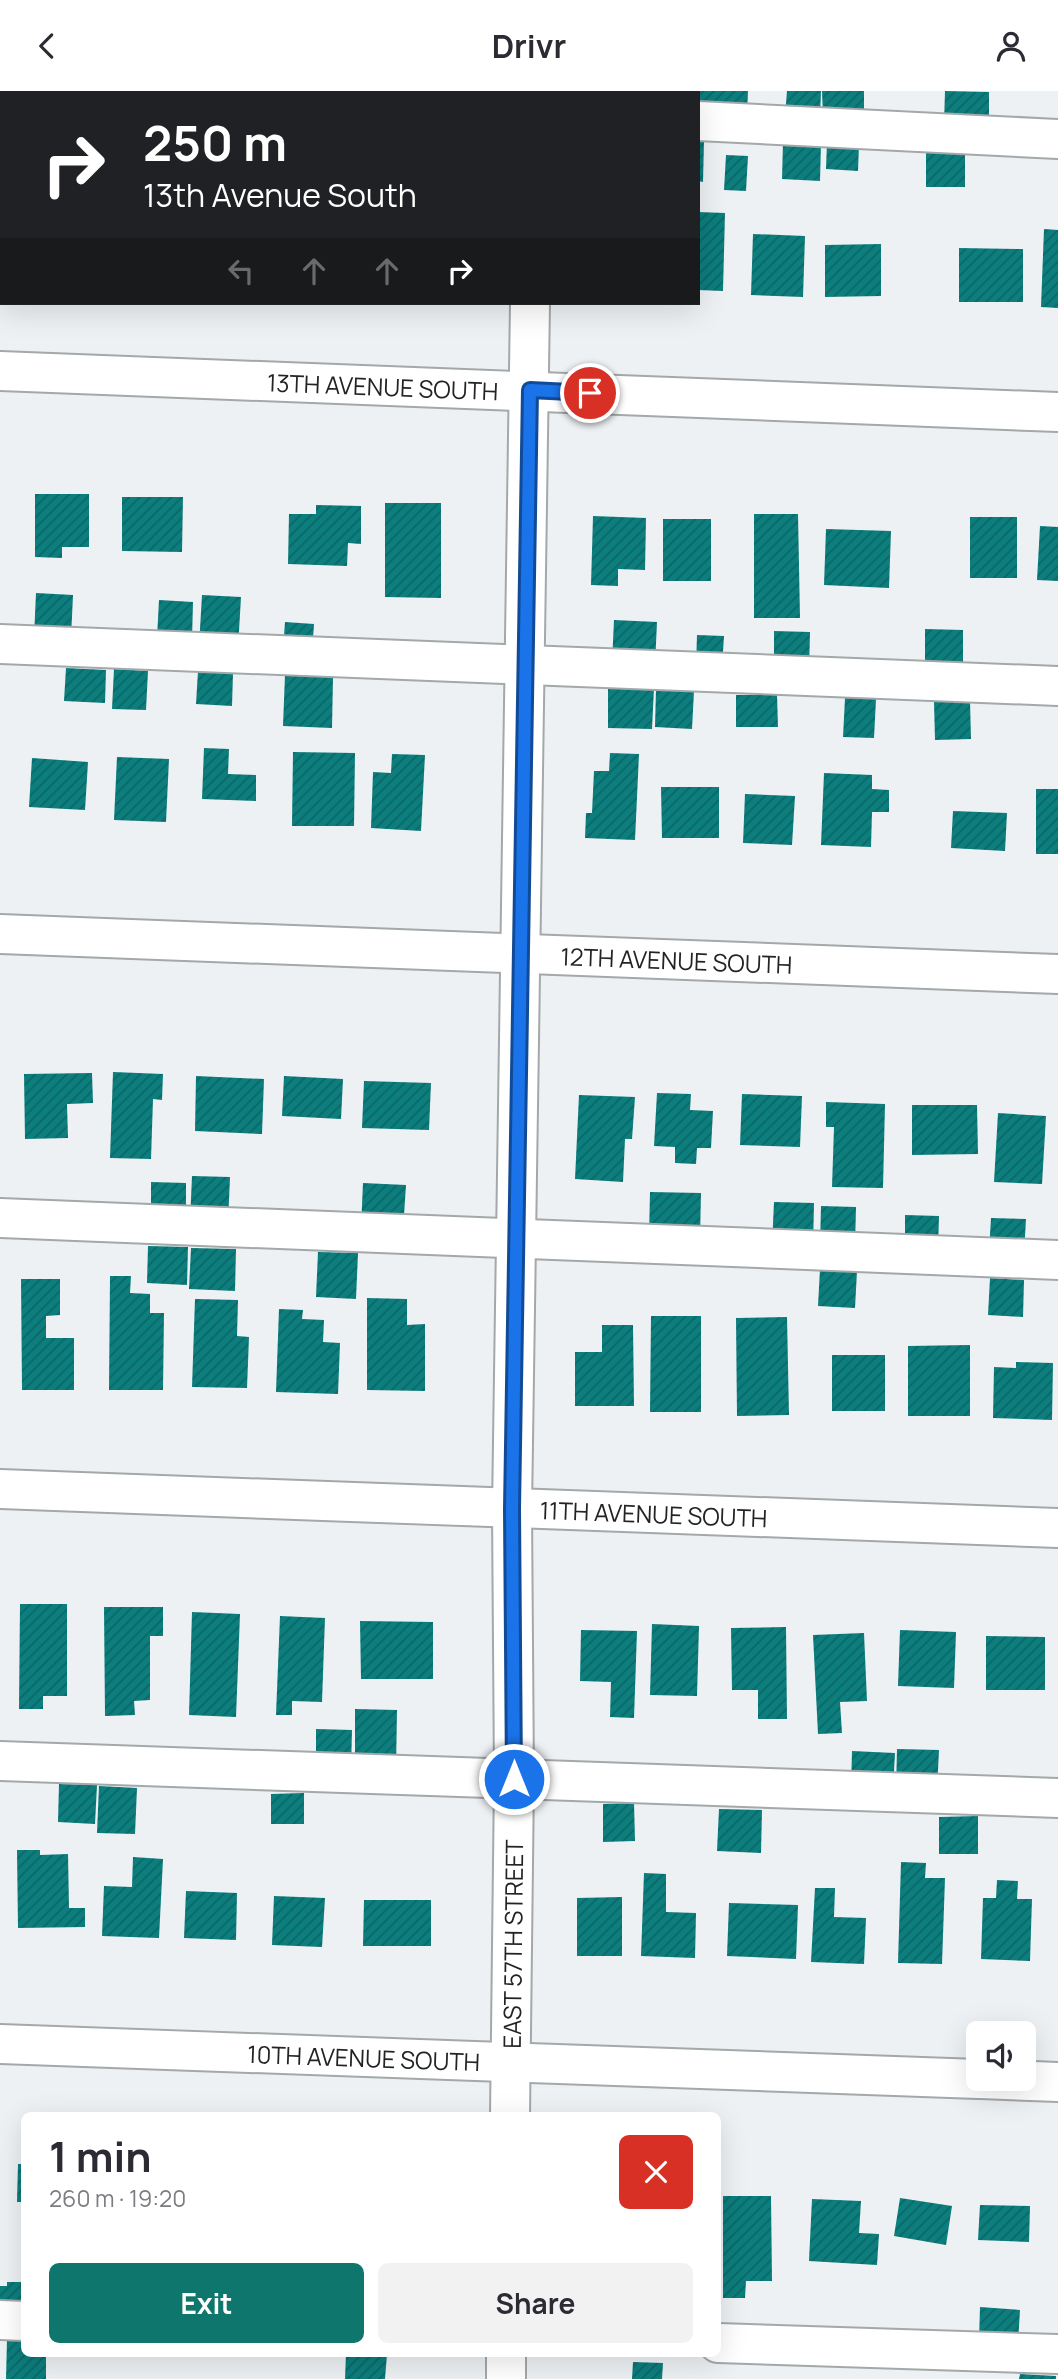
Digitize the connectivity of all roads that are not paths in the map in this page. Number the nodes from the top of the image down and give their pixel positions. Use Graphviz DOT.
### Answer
graph roads {
  1 [pos="700,121"];
  2 [pos="1058,139"];
  3 [pos="530,305"];
  4 [pos="0,372"];
  5 [pos="530,390"];
  6 [pos="1058,412"];
  7 [pos="0,644"];
  8 [pos="527,665"];
  9 [pos="1058,687"];
  10 [pos="0,934"];
  11 [pos="522,953"];
  12 [pos="1058,974"];
  13 [pos="0,1218"];
  14 [pos="517,1238"];
  15 [pos="1058,1260"];
  16 [pos="0,1489"];
  17 [pos="512,1509"];
  18 [pos="1058,1528"];
  19 [pos="0,1761"];
  20 [pos="514,1779"];
  21 [pos="1058,1798"];
  22 [pos="0,2044"];
  23 [pos="511,2063"];
  24 [pos="966,2079"];
  25 [pos="1036,2081"];
  26 [pos="1058,2082"];
  27 [pos="510,2112"];
  28 [pos="0,2320"];
  29 [pos="21,2321"];
  30 [pos="721,2343"];
  31 [pos="1058,2354"];
  32 [pos="506,2357"];
  33 [pos="506,2379"];
  1 -- 2 [label="street"];
  3 -- 5 [label="street, EAST 57TH STREET"];
  4 -- 5 [label="street, 13TH AVENUE SOUTH"];
  5 -- 6 [label="street, 13TH AVENUE SOUTH"];
  5 -- 8 [label="street, EAST 57TH STREET"];
  7 -- 8 [label="street"];
  8 -- 9 [label="street"];
  8 -- 11 [label="street, EAST 57TH STREET"];
  10 -- 11 [label="street, 12TH AVENUE SOUTH"];
  11 -- 12 [label="street, 12TH AVENUE SOUTH"];
  11 -- 14 [label="street, EAST 57TH STREET"];
  13 -- 14 [label="street"];
  14 -- 15 [label="street"];
  14 -- 17 [label="street, EAST 57TH STREET"];
  16 -- 17 [label="street, 11TH AVENUE SOUTH"];
  17 -- 18 [label="street, 11TH AVENUE SOUTH"];
  17 -- 20 [label="street, EAST 57TH STREET"];
  19 -- 20 [label="street"];
  20 -- 21 [label="street"];
  20 -- 23 [label="street, EAST 57TH STREET"];
  22 -- 23 [label="street, 10TH AVENUE SOUTH"];
  23 -- 24 [label="street, 10TH AVENUE SOUTH"];
  23 -- 27 [label="street, EAST 57TH STREET"];
  25 -- 26 [label="street, 10TH AVENUE SOUTH"];
  28 -- 29 [label="street"];
  30 -- 31 [label="street"];
  32 -- 33 [label="street"];
}
